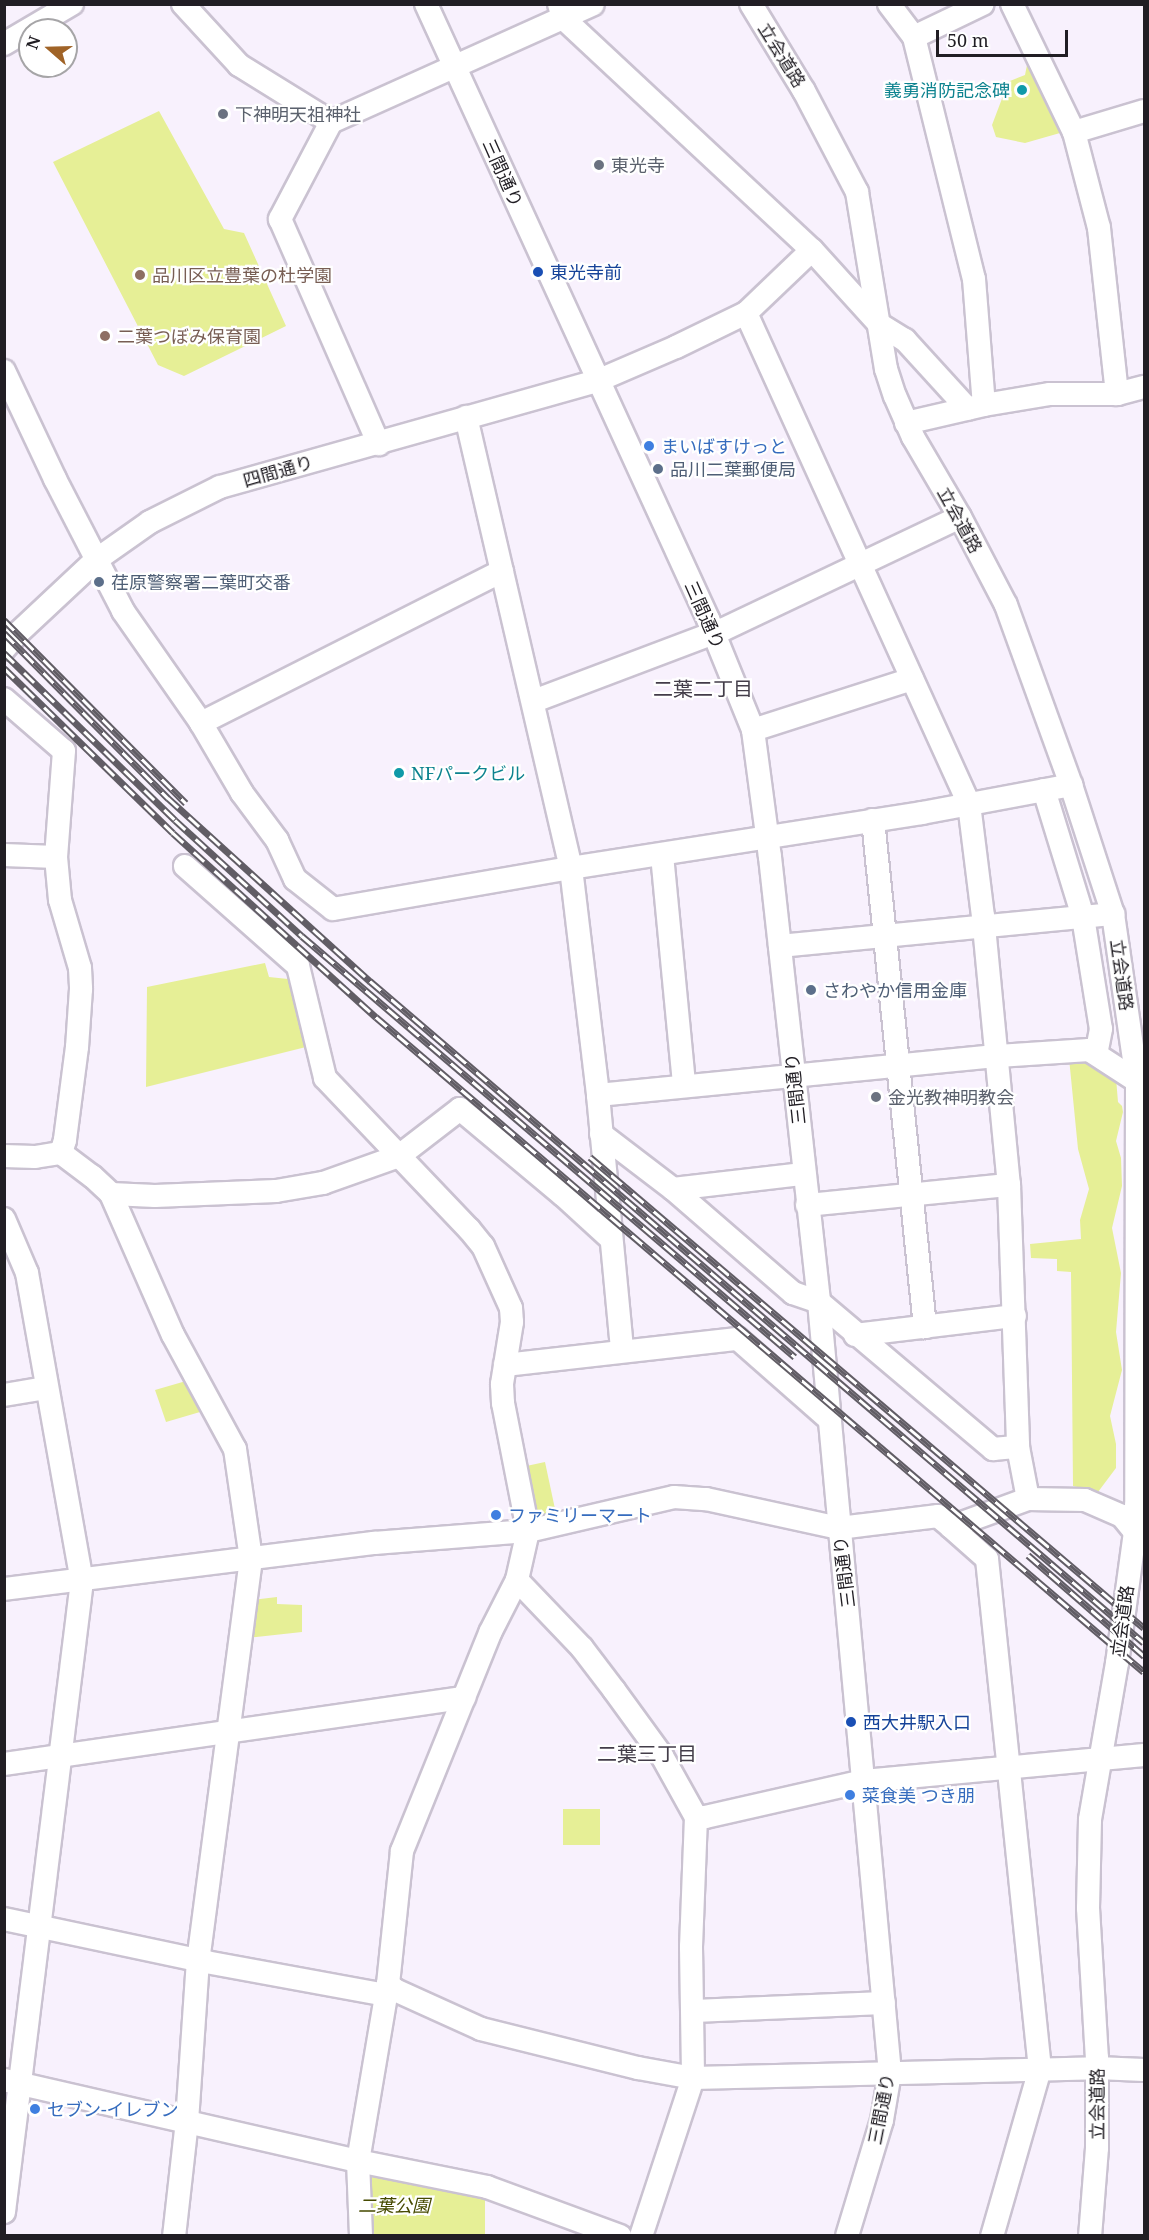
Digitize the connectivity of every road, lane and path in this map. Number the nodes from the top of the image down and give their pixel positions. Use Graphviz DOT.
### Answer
graph roads {
  1 [pos="72,4"];
  2 [pos="183,4"];
  3 [pos="426,4"];
  4 [pos="593,4"];
  5 [pos="751,4"];
  6 [pos="889,4"];
  7 [pos="983,4"];
  8 [pos="1012,4"];
  9 [pos="561,11"];
  10 [pos="914,37"];
  11 [pos="4,44"];
  12 [pos="454,67"];
  13 [pos="1144,111"];
  14 [pos="332,122"];
  15 [pos="1074,132"];
  16 [pos="812,250"];
  17 [pos="746,313"];
  18 [pos="879,324"];
  19 [pos="4,371"];
  20 [pos="597,381"];
  21 [pos="1144,387"];
  22 [pos="1117,394"];
  23 [pos="976,407"];
  24 [pos="466,417"];
  25 [pos="906,423"];
  26 [pos="379,444"];
  27 [pos="960,518"];
  28 [pos="96,560"];
  29 [pos="861,564"];
  30 [pos="502,571"];
  31 [pos="714,633"];
  32 [pos="4,649"];
  33 [pos="912,679"];
  34 [pos="4,699"];
  35 [pos="534,701"];
  36 [pos="201,723"];
  37 [pos="753,730"];
  38 [pos="1071,784"];
  39 [pos="1044,790"];
  40 [pos="969,804"];
  41 [pos="873,820"];
  42 [pos="767,838"];
  43 [pos="4,855"];
  44 [pos="662,855"];
  45 [pos="56,857"];
  46 [pos="185,866"];
  47 [pos="571,868"];
  48 [pos="1113,914"];
  49 [pos="1083,917"];
  50 [pos="984,926"];
  51 [pos="885,936"];
  52 [pos="780,946"];
  53 [pos="1096,1054"];
  54 [pos="998,1056"];
  55 [pos="898,1065"];
  56 [pos="793,1075"];
  57 [pos="1141,1081"];
  58 [pos="684,1086"];
  59 [pos="598,1095"];
  60 [pos="601,1134"];
  61 [pos="61,1153"];
  62 [pos="4,1156"];
  63 [pos="399,1156"];
  64 [pos="804,1174"];
  65 [pos="1009,1185"];
  66 [pos="673,1189"];
  67 [pos="911,1193"];
  68 [pos="111,1194"];
  69 [pos="807,1205"];
  70 [pos="4,1219"];
  71 [pos="610,1238"];
  72 [pos="819,1302"];
  73 [pos="1015,1316"];
  74 [pos="925,1327"];
  75 [pos="855,1335"];
  76 [pos="622,1351"];
  77 [pos="505,1365"];
  78 [pos="46,1388"];
  79 [pos="4,1395"];
  80 [pos="829,1419"];
  81 [pos="1018,1448"];
  82 [pos="1028,1499"];
  83 [pos="951,1527"];
  84 [pos="839,1528"];
  85 [pos="528,1531"];
  86 [pos="1140,1532"];
  87 [pos="251,1559"];
  88 [pos="517,1580"];
  89 [pos="82,1581"];
  90 [pos="4,1589"];
  91 [pos="464,1698"];
  92 [pos="229,1732"];
  93 [pos="1144,1755"];
  94 [pos="62,1756"];
  95 [pos="1100,1757"];
  96 [pos="4,1764"];
  97 [pos="1008,1766"];
  98 [pos="864,1782"];
  99 [pos="696,1816"];
  100 [pos="4,1919"];
  101 [pos="40,1927"];
  102 [pos="198,1960"];
  103 [pos="387,1989"];
  104 [pos="884,2003"];
  105 [pos="693,2011"];
  106 [pos="1097,2068"];
  107 [pos="1040,2069"];
  108 [pos="1144,2070"];
  109 [pos="890,2073"];
  110 [pos="693,2078"];
  111 [pos="12,2081"];
  112 [pos="187,2121"];
  113 [pos="358,2161"];
  114 [pos="4,2212"];
  115 [pos="174,2235"];
  116 [pos="361,2235"];
  117 [pos="620,2235"];
  118 [pos="640,2235"];
  119 [pos="847,2235"];
  120 [pos="992,2235"];
  121 [pos="1090,2235"];
  1 -- 11 [label="street"];
  2 -- 14 [label="street"];
  3 -- 12 [label="street, 三間通り"];
  4 -- 9 [label="street"];
  5 -- 18 [label="street, 立会道路"];
  6 -- 10 [label="street"];
  7 -- 10 [label="street"];
  8 -- 15 [label="street"];
  9 -- 12 [label="street"];
  9 -- 16 [label="street"];
  10 -- 23 [label="street"];
  12 -- 14 [label="street"];
  12 -- 20 [label="street, 三間通り"];
  13 -- 15 [label="street"];
  14 -- 26 [label="street"];
  15 -- 22 [label="street"];
  16 -- 17 [label="street, 四間通り"];
  16 -- 18 [label="street"];
  17 -- 20 [label="street, 四間通り"];
  17 -- 29 [label="street"];
  18 -- 23 [label="street"];
  18 -- 25 [label="street, 立会道路"];
  19 -- 28 [label="street"];
  20 -- 24 [label="street, 四間通り"];
  20 -- 31 [label="street, 三間通り"];
  21 -- 22 [label="street"];
  22 -- 23 [label="street"];
  23 -- 25 [label="street"];
  24 -- 26 [label="street, 四間通り"];
  24 -- 30 [label="street"];
  25 -- 27 [label="street, 立会道路"];
  26 -- 28 [label="street, 四間通り"];
  27 -- 29 [label="street"];
  27 -- 38 [label="street, 立会道路"];
  28 -- 32 [label="street, 四間通り"];
  28 -- 36 [label="street"];
  29 -- 31 [label="street"];
  29 -- 33 [label="street"];
  30 -- 35 [label="street"];
  30 -- 36 [label="street"];
  31 -- 35 [label="street"];
  31 -- 37 [label="street, 三間通り"];
  33 -- 37 [label="street"];
  33 -- 40 [label="street"];
  34 -- 45 [label="street"];
  35 -- 47 [label="street"];
  36 -- 47 [label="street"];
  37 -- 42 [label="street, 三間通り"];
  38 -- 39 [label="street"];
  38 -- 48 [label="street, 立会道路"];
  39 -- 40 [label="street"];
  39 -- 49 [label="street"];
  40 -- 41 [label="street"];
  40 -- 50 [label="street"];
  41 -- 42 [label="street"];
  41 -- 51 [label="street"];
  42 -- 44 [label="street"];
  42 -- 52 [label="street, 三間通り"];
  43 -- 45 [label="street"];
  44 -- 47 [label="street"];
  44 -- 58 [label="street"];
  45 -- 61 [label="street"];
  46 -- 63 [label="street"];
  47 -- 59 [label="street"];
  48 -- 49 [label="street"];
  48 -- 57 [label="street, 立会道路"];
  49 -- 50 [label="street"];
  49 -- 53 [label="street"];
  50 -- 51 [label="street"];
  50 -- 54 [label="street"];
  51 -- 52 [label="street"];
  51 -- 55 [label="street"];
  52 -- 56 [label="street, 三間通り"];
  53 -- 54 [label="street"];
  53 -- 57 [label="street"];
  54 -- 55 [label="street"];
  54 -- 65 [label="street"];
  55 -- 56 [label="street"];
  55 -- 67 [label="street"];
  56 -- 58 [label="street"];
  56 -- 64 [label="street, 三間通り"];
  57 -- 86 [label="street, 立会道路"];
  58 -- 59 [label="street"];
  59 -- 60 [label="street"];
  60 -- 66 [label="street"];
  60 -- 71 [label="street"];
  61 -- 62 [label="street"];
  61 -- 68 [label="street"];
  63 -- 68 [label="street"];
  63 -- 71 [label="street"];
  63 -- 77 [label="street"];
  64 -- 66 [label="street"];
  64 -- 69 [label="street, 三間通り"];
  65 -- 67 [label="street"];
  65 -- 73 [label="street"];
  66 -- 72 [label="street"];
  67 -- 69 [label="street"];
  67 -- 74 [label="street"];
  68 -- 87 [label="street"];
  69 -- 72 [label="street, 三間通り"];
  70 -- 78 [label="street"];
  71 -- 76 [label="street"];
  72 -- 75 [label="street"];
  72 -- 80 [label="street, 三間通り"];
  73 -- 74 [label="street"];
  73 -- 81 [label="street"];
  74 -- 75 [label="street"];
  75 -- 81 [label="street"];
  76 -- 77 [label="street"];
  76 -- 80 [label="street"];
  77 -- 85 [label="street"];
  78 -- 79 [label="street"];
  78 -- 89 [label="street"];
  80 -- 84 [label="street, 三間通り"];
  81 -- 82 [label="street"];
  82 -- 83 [label="street"];
  82 -- 86 [label="street"];
  83 -- 84 [label="street"];
  83 -- 97 [label="street"];
  84 -- 85 [label="street"];
  84 -- 98 [label="street, 三間通り"];
  85 -- 87 [label="street"];
  85 -- 88 [label="street"];
  86 -- 95 [label="street, 立会道路"];
  87 -- 89 [label="street"];
  87 -- 92 [label="street"];
  88 -- 91 [label="street"];
  88 -- 99 [label="street"];
  89 -- 90 [label="street"];
  89 -- 94 [label="street"];
  91 -- 92 [label="street"];
  91 -- 103 [label="street"];
  92 -- 94 [label="street"];
  92 -- 102 [label="street"];
  93 -- 95 [label="street"];
  94 -- 96 [label="street"];
  94 -- 101 [label="street"];
  95 -- 97 [label="street"];
  95 -- 106 [label="street, 立会道路"];
  97 -- 98 [label="street"];
  97 -- 107 [label="street"];
  98 -- 99 [label="street"];
  98 -- 104 [label="street, 三間通り"];
  99 -- 105 [label="street"];
  100 -- 101 [label="street"];
  101 -- 102 [label="street"];
  101 -- 111 [label="street"];
  102 -- 103 [label="street"];
  102 -- 112 [label="street"];
  103 -- 110 [label="street"];
  103 -- 113 [label="street"];
  104 -- 105 [label="street"];
  104 -- 109 [label="street, 三間通り"];
  105 -- 110 [label="street"];
  106 -- 107 [label="street"];
  106 -- 108 [label="street"];
  106 -- 121 [label="street, 立会道路"];
  107 -- 109 [label="street"];
  107 -- 120 [label="street"];
  109 -- 110 [label="street"];
  109 -- 119 [label="street, 三間通り"];
  110 -- 118 [label="street"];
  111 -- 112 [label="street"];
  111 -- 114 [label="street"];
  112 -- 113 [label="street"];
  112 -- 115 [label="street"];
  113 -- 116 [label="street"];
  113 -- 117 [label="street"];
}
